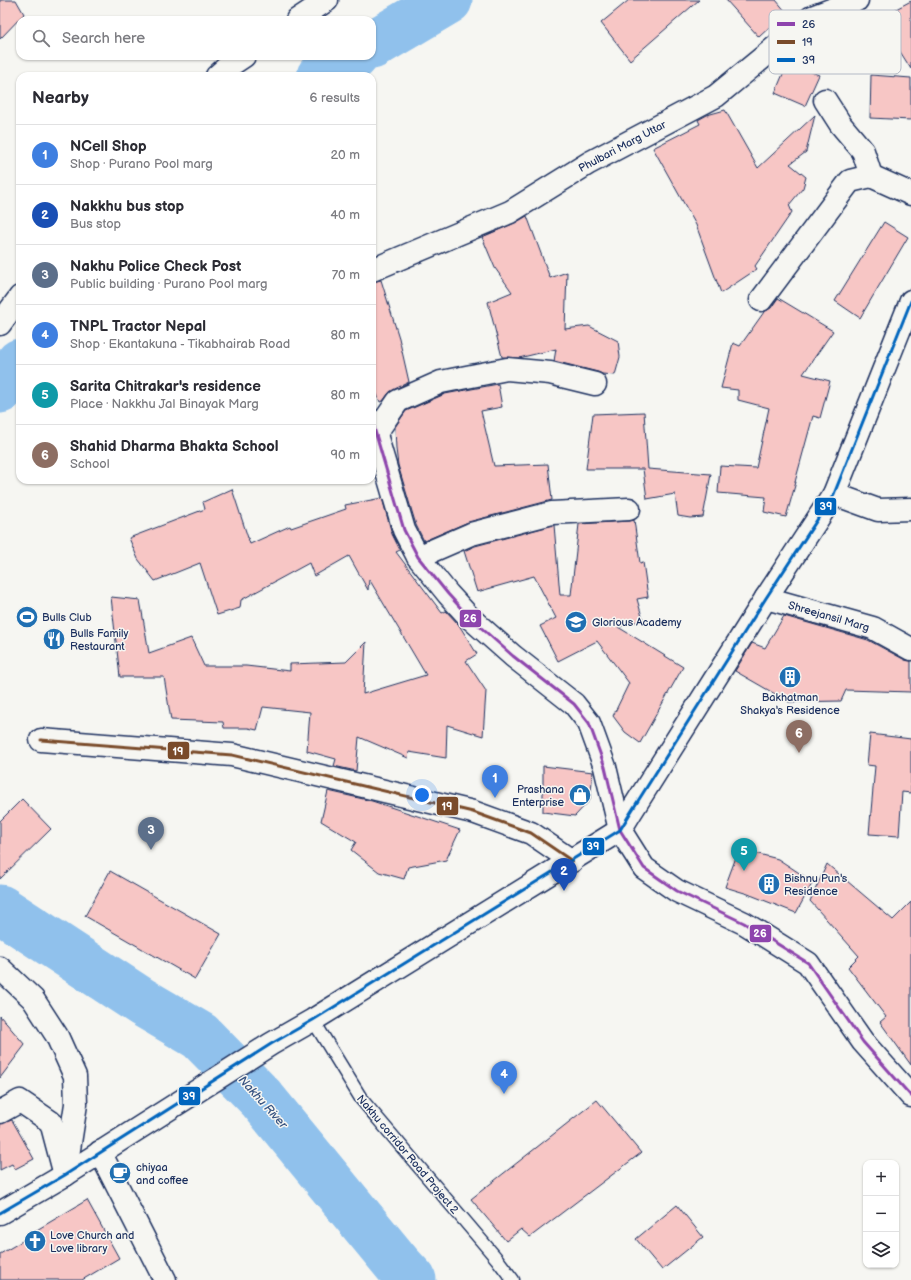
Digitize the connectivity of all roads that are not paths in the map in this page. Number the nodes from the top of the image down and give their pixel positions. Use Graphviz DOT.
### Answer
graph roads {
  1 [pos="327,0"];
  2 [pos="857,0"];
  3 [pos="831,10"];
  4 [pos="303,16"];
  5 [pos="769,52"];
  6 [pos="238,60"];
  7 [pos="222,72"];
  8 [pos="825,100"];
  9 [pos="871,176"];
  10 [pos="911,194"];
  11 [pos="376,268"];
  12 [pos="761,300"];
  13 [pos="911,301"];
  14 [pos="16,302"];
  15 [pos="0,324"];
  16 [pos="595,384"];
  17 [pos="376,425"];
  18 [pos="376,434"];
  19 [pos="834,494"];
  20 [pos="629,509"];
  21 [pos="911,509"];
  22 [pos="418,557"];
  23 [pos="766,598"];
  24 [pos="911,649"];
  25 [pos="42,740"];
  26 [pos="620,830"];
  27 [pos="572,861"];
  28 [pos="0,968"];
  29 [pos="313,1020"];
  30 [pos="911,1096"];
  31 [pos="0,1112"];
  32 [pos="100,1152"];
  33 [pos="65,1175"];
  34 [pos="0,1213"];
  35 [pos="165,1280"];
  36 [pos="514,1280"];
  1 -- 4 [label="street"];
  2 -- 3 [label="street, Phulbari Marg Uttar"];
  5 -- 11 [label="street, Phulbari Marg Uttar"];
  6 -- 7 [label="street"];
  8 -- 9 [label="street"];
  9 -- 10 [label="street"];
  9 -- 12 [label="street"];
  13 -- 19 [label="street"];
  14 -- 15 [label="street"];
  16 -- 17 [label="street"];
  18 -- 22 [label="street"];
  19 -- 21 [label="street"];
  19 -- 23 [label="street"];
  20 -- 22 [label="street"];
  22 -- 26 [label="street"];
  23 -- 24 [label="street, Shreejansil Marg"];
  23 -- 26 [label="street"];
  25 -- 27 [label="street"];
  26 -- 27 [label="street"];
  26 -- 30 [label="street"];
  27 -- 29 [label="street"];
  28 -- 33 [label="street"];
  29 -- 32 [label="street"];
  29 -- 36 [label="lane, Nakhu corridor Road Project 2"];
  31 -- 33 [label="street"];
  32 -- 33 [label="street"];
  32 -- 35 [label="street"];
  33 -- 34 [label="street"];
}
